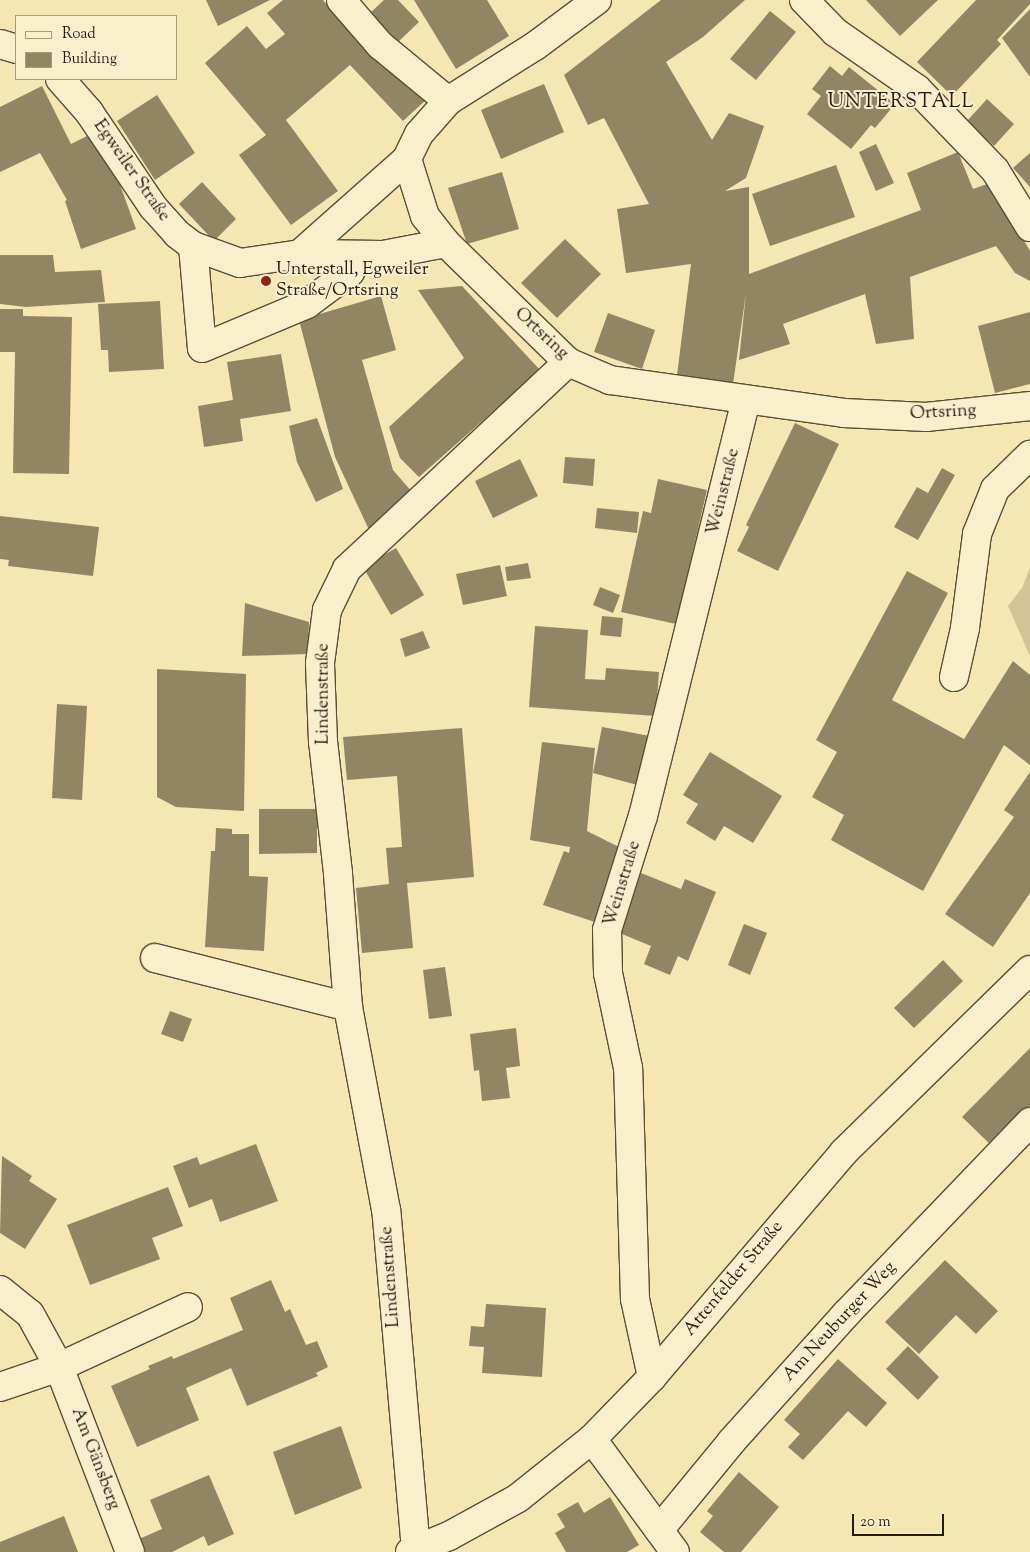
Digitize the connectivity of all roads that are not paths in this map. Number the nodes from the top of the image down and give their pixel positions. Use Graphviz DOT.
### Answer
graph roads {
  1 [pos="341,0"];
  2 [pos="597,0"];
  3 [pos="804,0"];
  4 [pos="0,44"];
  5 [pos="15,49"];
  6 [pos="61,80"];
  7 [pos="448,101"];
  8 [pos="407,159"];
  9 [pos="1030,227"];
  10 [pos="446,243"];
  11 [pos="193,246"];
  12 [pos="300,254"];
  13 [pos="357,256"];
  14 [pos="568,362"];
  15 [pos="746,400"];
  16 [pos="1030,406"];
  17 [pos="1030,455"];
  18 [pos="954,677"];
  19 [pos="154,958"];
  20 [pos="1030,970"];
  21 [pos="348,1007"];
  22 [pos="1030,1122"];
  23 [pos="0,1290"];
  24 [pos="188,1306"];
  25 [pos="59,1367"];
  26 [pos="652,1377"];
  27 [pos="0,1387"];
  28 [pos="592,1439"];
  29 [pos="659,1530"];
  30 [pos="413,1551"];
  31 [pos="130,1552"];
  32 [pos="675,1552"];
  1 -- 7 [label="street"];
  2 -- 7 [label="street"];
  3 -- 9 [label="street"];
  4 -- 5 [label="street"];
  6 -- 11 [label="street, Egweiler Straße"];
  7 -- 8 [label="street"];
  8 -- 10 [label="street, Ortsring"];
  8 -- 12 [label="street"];
  10 -- 13 [label="street, Egweiler Straße"];
  10 -- 14 [label="street, Ortsring"];
  11 -- 12 [label="street, Egweiler Straße"];
  11 -- 13 [label="street"];
  12 -- 13 [label="street, Egweiler Straße"];
  14 -- 15 [label="street, Ortsring"];
  14 -- 21 [label="street, Lindenstraße"];
  15 -- 16 [label="street, Ortsring"];
  15 -- 26 [label="street, Weinstraße"];
  17 -- 18 [label="street"];
  19 -- 21 [label="street"];
  20 -- 26 [label="street, Attenfelder Straße"];
  21 -- 30 [label="street, Lindenstraße"];
  22 -- 29 [label="street, Am Neuburger Weg"];
  23 -- 25 [label="street, Am Gänsberg"];
  24 -- 25 [label="street"];
  25 -- 27 [label="street"];
  25 -- 31 [label="street, Am Gänsberg"];
  26 -- 28 [label="street, Attenfelder Straße"];
  28 -- 29 [label="street"];
  28 -- 30 [label="street, Attenfelder Straße"];
  29 -- 32 [label="street"];
}
